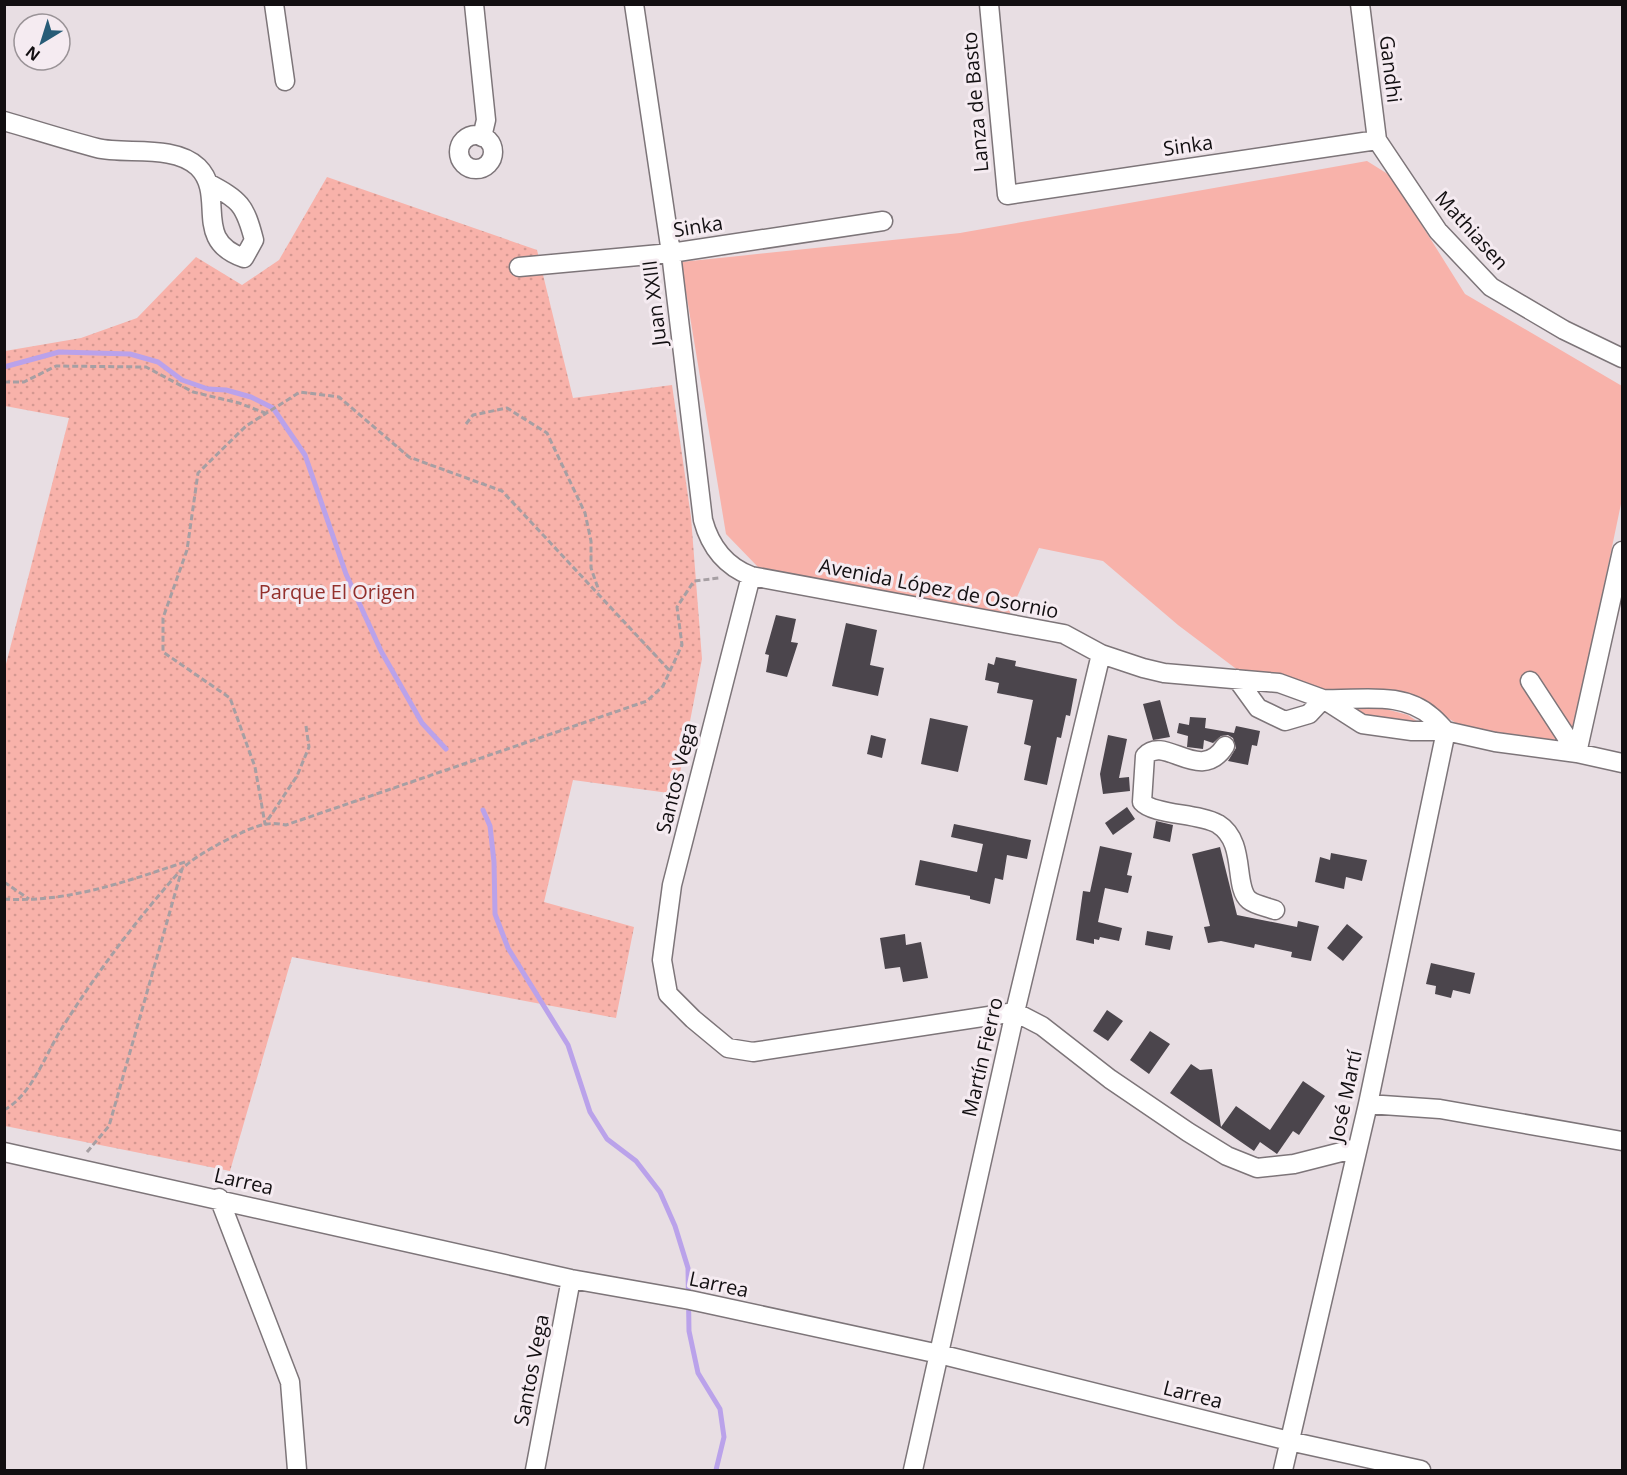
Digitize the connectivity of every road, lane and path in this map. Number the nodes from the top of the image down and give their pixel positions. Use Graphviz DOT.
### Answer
graph roads {
  1 [pos="274,4"];
  2 [pos="474,4"];
  3 [pos="634,4"];
  4 [pos="989,4"];
  5 [pos="1360,4"];
  6 [pos="285,81"];
  7 [pos="4,121"];
  8 [pos="482,137"];
  9 [pos="1377,140"];
  10 [pos="208,183"];
  11 [pos="1007,195"];
  12 [pos="883,221"];
  13 [pos="671,253"];
  14 [pos="519,267"];
  15 [pos="1623,358"];
  16 [pos="4,382"];
  17 [pos="265,413"];
  18 [pos="466,424"];
  19 [pos="1623,550"];
  20 [pos="751,576"];
  21 [pos="599,593"];
  22 [pos="1101,654"];
  23 [pos="670,671"];
  24 [pos="1237,679"];
  25 [pos="1530,681"];
  26 [pos="1323,699"];
  27 [pos="306,726"];
  28 [pos="1446,731"];
  29 [pos="1225,746"];
  30 [pos="1577,753"];
  31 [pos="1623,763"];
  32 [pos="265,824"];
  33 [pos="189,861"];
  34 [pos="182,868"];
  35 [pos="4,882"];
  36 [pos="4,899"];
  37 [pos="30,900"];
  38 [pos="1275,910"];
  39 [pos="1015,1012"];
  40 [pos="1368,1104"];
  41 [pos="4,1110"];
  42 [pos="1623,1141"];
  43 [pos="1357,1148"];
  44 [pos="4,1152"];
  45 [pos="69,1166"];
  46 [pos="219,1198"];
  47 [pos="571,1279"];
  48 [pos="939,1354"];
  49 [pos="1289,1441"];
  50 [pos="297,1470"];
  51 [pos="535,1470"];
  52 [pos="913,1470"];
  53 [pos="1283,1470"];
  54 [pos="1421,1470"];
  1 -- 6 [label="street"];
  2 -- 8 [label="street"];
  3 -- 13 [label="street, Juan XXIII"];
  4 -- 11 [label="street, Lanza de Basto"];
  5 -- 9 [label="street, Gandhi"];
  7 -- 10 [label="street"];
  9 -- 11 [label="street, Sinka"];
  9 -- 15 [label="street, Mathiasen"];
  12 -- 13 [label="street, Sinka"];
  13 -- 14 [label="street, Sinka"];
  13 -- 20 [label="street, Juan XXIII"];
  16 -- 17 [label="path"];
  17 -- 21 [label="path"];
  17 -- 32 [label="path"];
  18 -- 21 [label="path"];
  19 -- 30 [label="street"];
  20 -- 22 [label="street, Avenida López de Osornio"];
  20 -- 23 [label="path"];
  20 -- 39 [label="street, Santos Vega"];
  21 -- 23 [label="path"];
  22 -- 24 [label="street, Avenida López de Osornio"];
  22 -- 39 [label="street, Martín Fierro"];
  23 -- 32 [label="path"];
  24 -- 26 [label="street, Avenida López de Osornio"];
  24 -- 26 [label="street"];
  25 -- 30 [label="street"];
  26 -- 28 [label="street, Avenida López de Osornio"];
  26 -- 28 [label="street, Avenida López de Osornio"];
  27 -- 32 [label="path"];
  28 -- 30 [label="street, Avenida López de Osornio"];
  28 -- 40 [label="street, José Martí"];
  29 -- 38 [label="street"];
  30 -- 31 [label="street, Avenida López de Osornio"];
  32 -- 33 [label="path"];
  33 -- 34 [label="path"];
  33 -- 37 [label="path"];
  34 -- 41 [label="path"];
  34 -- 45 [label="path"];
  35 -- 37 [label="path"];
  36 -- 37 [label="path"];
  39 -- 43 [label="street"];
  39 -- 48 [label="street, Martín Fierro"];
  40 -- 42 [label="street"];
  40 -- 43 [label="street, José Martí"];
  43 -- 49 [label="street, José Martí"];
  44 -- 45 [label="street, Larrea"];
  45 -- 46 [label="street, Larrea"];
  46 -- 47 [label="street, Larrea"];
  46 -- 50 [label="street"];
  47 -- 48 [label="street, Larrea"];
  47 -- 51 [label="street, Santos Vega"];
  48 -- 49 [label="street, Larrea"];
  48 -- 52 [label="street, Martín Fierro"];
  49 -- 53 [label="street, José Martí"];
  49 -- 54 [label="street, Larrea"];
}
